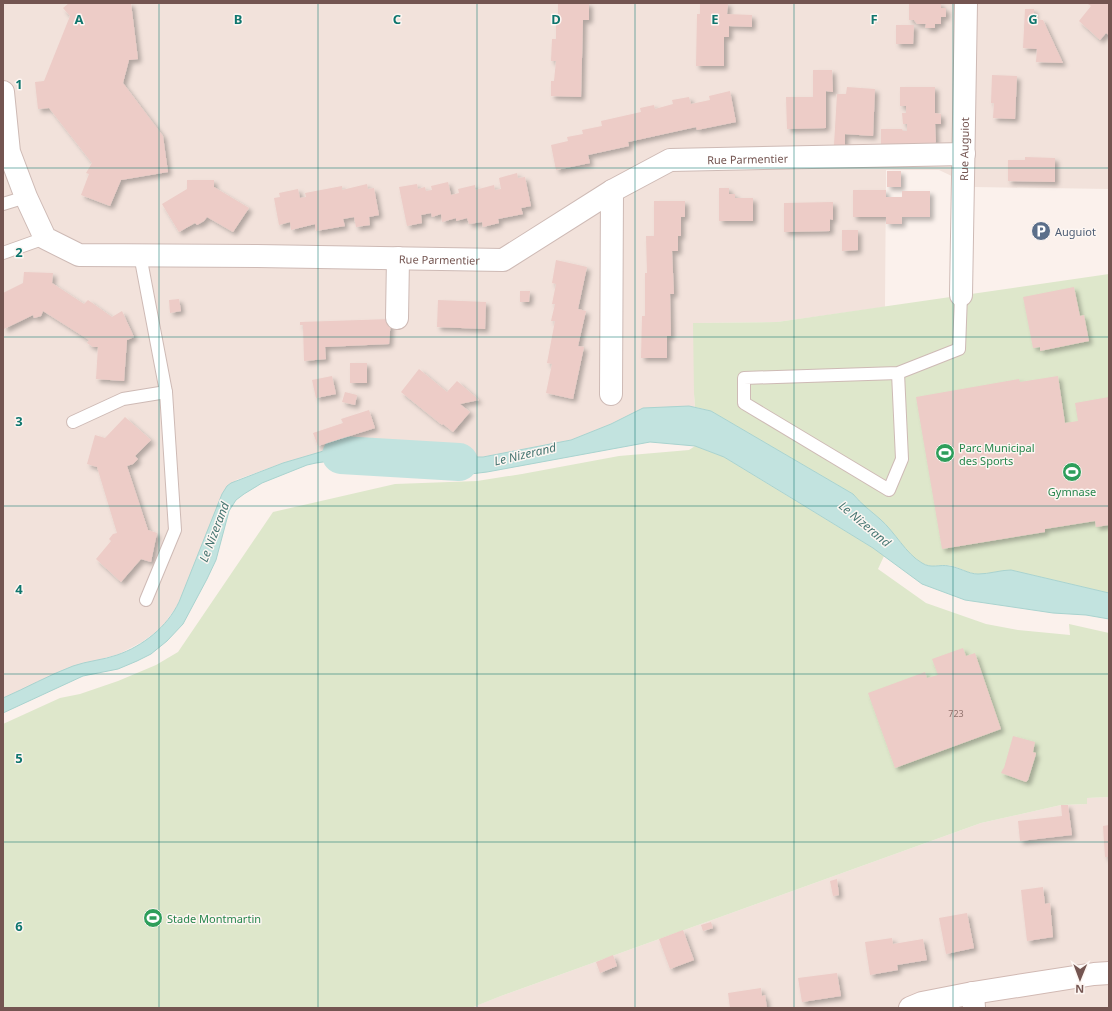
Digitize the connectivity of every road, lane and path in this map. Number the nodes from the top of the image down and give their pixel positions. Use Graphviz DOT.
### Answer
graph roads {
  1 [pos="966,3"];
  2 [pos="3,92"];
  3 [pos="964,154"];
  4 [pos="612,191"];
  5 [pos="26,197"];
  6 [pos="3,204"];
  7 [pos="45,238"];
  8 [pos="3,254"];
  9 [pos="140,255"];
  10 [pos="398,258"];
  11 [pos="961,295"];
  12 [pos="396,318"];
  13 [pos="898,373"];
  14 [pos="166,392"];
  15 [pos="611,394"];
  16 [pos="73,422"];
  17 [pos="146,600"];
  18 [pos="1109,973"];
  19 [pos="974,1001"];
  20 [pos="910,1008"];
  1 -- 3 [label="street, Rue Auguiot"];
  2 -- 5 [label="street"];
  3 -- 4 [label="street, Rue Parmentier"];
  3 -- 11 [label="street, Rue Auguiot"];
  4 -- 10 [label="street, Rue Parmentier"];
  4 -- 15 [label="street"];
  5 -- 6 [label="lane"];
  5 -- 7 [label="street"];
  7 -- 8 [label="lane"];
  7 -- 9 [label="street, Rue Parmentier"];
  9 -- 10 [label="street, Rue Parmentier"];
  9 -- 14 [label="lane"];
  10 -- 12 [label="street"];
  11 -- 13 [label="lane"];
  13 -- 13 [label="lane"];
  14 -- 16 [label="lane"];
  14 -- 17 [label="lane"];
  18 -- 19 [label="street"];
  19 -- 20 [label="street"];
}
